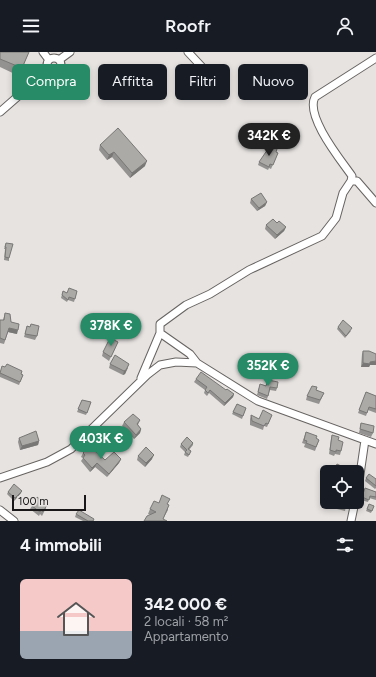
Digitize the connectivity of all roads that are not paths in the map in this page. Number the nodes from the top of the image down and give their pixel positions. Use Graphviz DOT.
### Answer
graph roads {
  1 [pos="43,52"];
  2 [pos="70,52"];
  3 [pos="188,52"];
  4 [pos="376,58"];
  5 [pos="49,60"];
  6 [pos="59,60"];
  7 [pos="47,64"];
  8 [pos="60,64"];
  9 [pos="199,64"];
  10 [pos="14,100"];
  11 [pos="0,112"];
  12 [pos="351,181"];
  13 [pos="376,203"];
  14 [pos="160,333"];
  15 [pos="197,363"];
  16 [pos="139,382"];
  17 [pos="366,440"];
  18 [pos="376,444"];
  19 [pos="362,465"];
  20 [pos="0,478"];
  21 [pos="354,509"];
  22 [pos="0,510"];
  23 [pos="14,521"];
  24 [pos="351,521"];
  1 -- 5 [label="street"];
  2 -- 6 [label="street"];
  3 -- 9 [label="street"];
  4 -- 12 [label="street"];
  5 -- 6 [label="street"];
  5 -- 7 [label="street"];
  6 -- 8 [label="street"];
  10 -- 11 [label="street"];
  12 -- 13 [label="street"];
  12 -- 14 [label="street"];
  14 -- 15 [label="street"];
  14 -- 16 [label="street"];
  15 -- 16 [label="street"];
  15 -- 17 [label="street"];
  16 -- 20 [label="street"];
  17 -- 18 [label="street"];
  17 -- 19 [label="street"];
  21 -- 24 [label="street"];
  22 -- 23 [label="street"];
}
